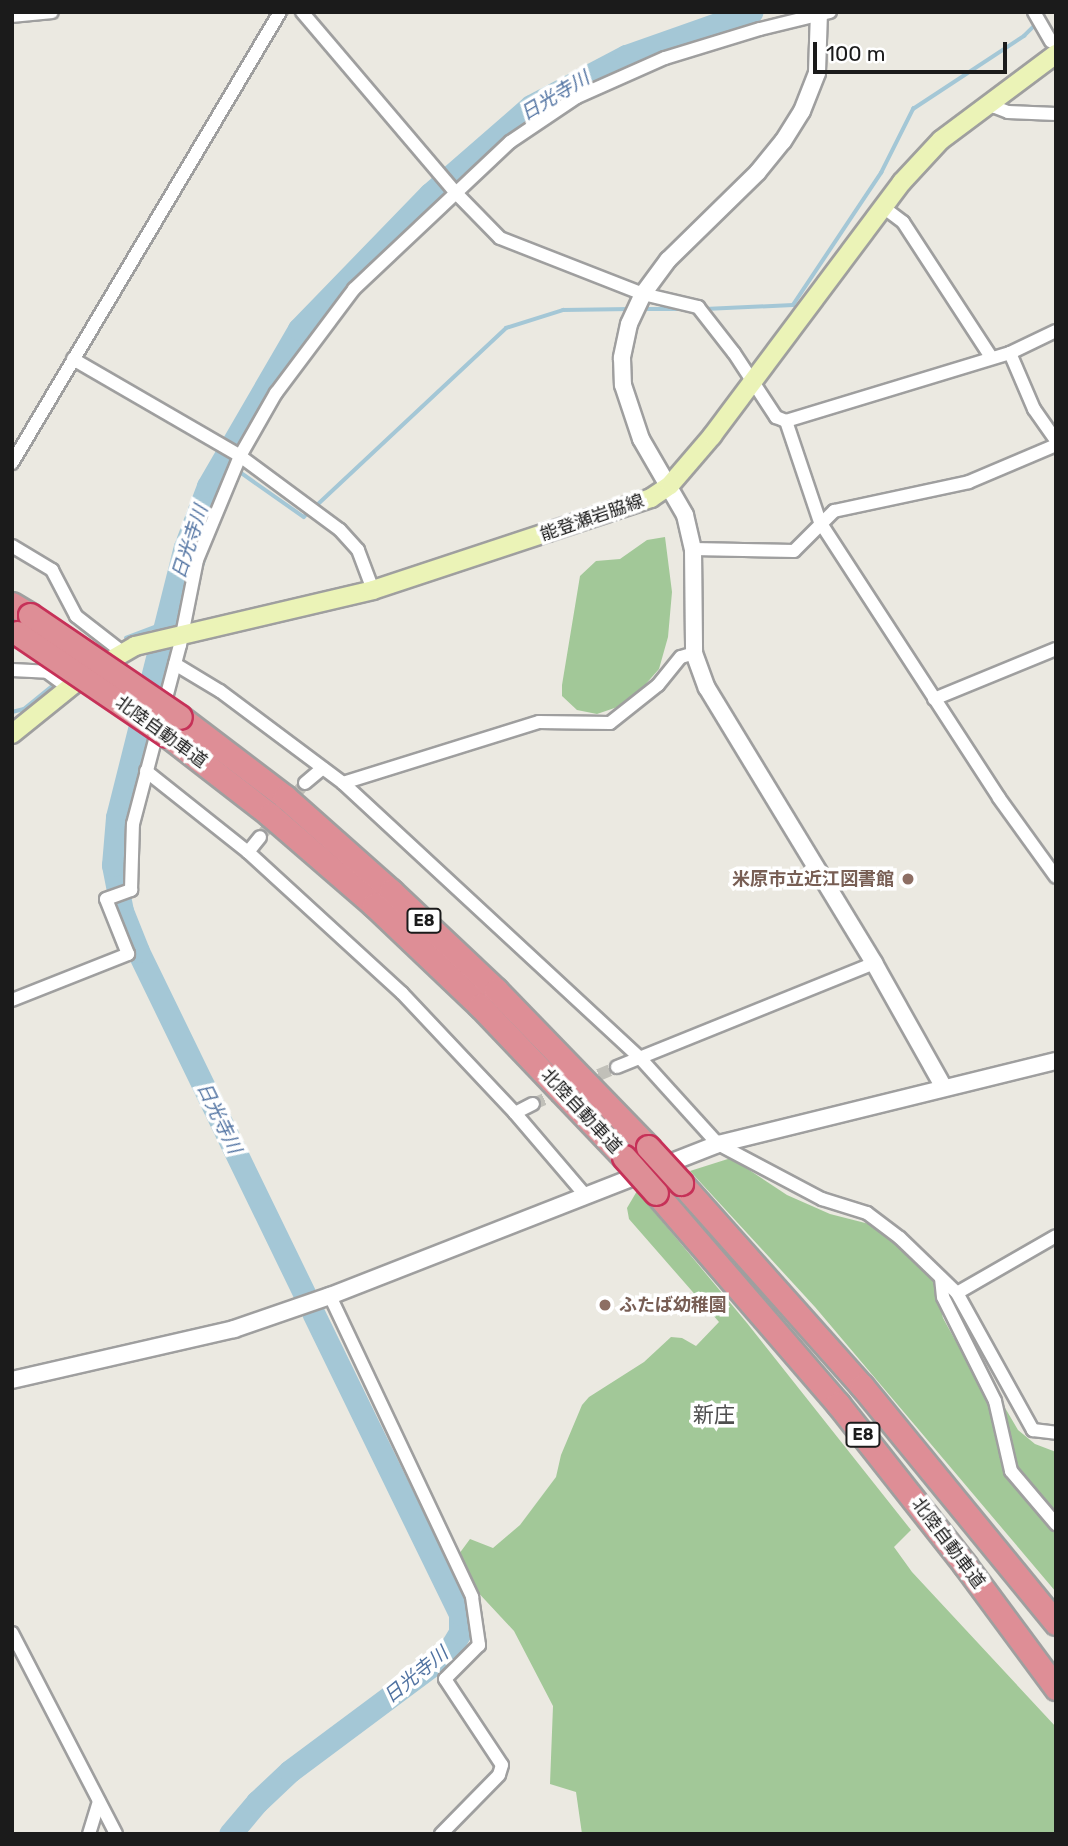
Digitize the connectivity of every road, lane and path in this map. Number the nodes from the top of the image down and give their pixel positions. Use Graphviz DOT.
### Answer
graph roads {
  1 [pos="52,12"];
  2 [pos="280,12"];
  3 [pos="302,12"];
  4 [pos="1034,12"];
  5 [pos="823,13"];
  6 [pos="12,16"];
  7 [pos="1054,47"];
  8 [pos="991,100"];
  9 [pos="1056,114"];
  10 [pos="453,190"];
  11 [pos="883,207"];
  12 [pos="643,294"];
  13 [pos="1056,331"];
  14 [pos="1010,353"];
  15 [pos="991,357"];
  16 [pos="73,359"];
  17 [pos="753,380"];
  18 [pos="786,421"];
  19 [pos="1056,443"];
  20 [pos="240,456"];
  21 [pos="12,463"];
  22 [pos="670,485"];
  23 [pos="820,522"];
  24 [pos="12,545"];
  25 [pos="693,549"];
  26 [pos="373,590"];
  27 [pos="18,621"];
  28 [pos="178,635"];
  29 [pos="1056,649"];
  30 [pos="121,651"];
  31 [pos="694,653"];
  32 [pos="175,664"];
  33 [pos="12,670"];
  34 [pos="68,687"];
  35 [pos="934,699"];
  36 [pos="173,726"];
  37 [pos="12,734"];
  38 [pos="323,768"];
  39 [pos="146,771"];
  40 [pos="305,783"];
  41 [pos="342,783"];
  42 [pos="260,837"];
  43 [pos="248,852"];
  44 [pos="1056,877"];
  45 [pos="874,963"];
  46 [pos="12,1000"];
  47 [pos="640,1058"];
  48 [pos="1056,1061"];
  49 [pos="617,1067"];
  50 [pos="943,1086"];
  51 [pos="533,1104"];
  52 [pos="515,1113"];
  53 [pos="718,1144"];
  54 [pos="585,1195"];
  55 [pos="1056,1236"];
  56 [pos="941,1278"];
  57 [pos="957,1293"];
  58 [pos="330,1296"];
  59 [pos="12,1380"];
  60 [pos="1056,1433"];
  61 [pos="1056,1524"];
  62 [pos="1056,1623"];
  63 [pos="12,1633"];
  64 [pos="1056,1688"];
  65 [pos="99,1801"];
  66 [pos="89,1834"];
  67 [pos="116,1834"];
  68 [pos="440,1834"];
  1 -- 6 [label="street"];
  2 -- 16 [label="street"];
  3 -- 10 [label="street"];
  4 -- 7 [label="street"];
  5 -- 10 [label="street"];
  5 -- 12 [label="street"];
  7 -- 8 [label="main road, 能登瀬岩脇線"];
  8 -- 9 [label="street"];
  8 -- 11 [label="main road, 能登瀬岩脇線"];
  10 -- 12 [label="street"];
  10 -- 20 [label="street"];
  11 -- 15 [label="street"];
  11 -- 17 [label="main road, 能登瀬岩脇線"];
  12 -- 17 [label="street"];
  12 -- 22 [label="street"];
  13 -- 14 [label="street"];
  14 -- 15 [label="street"];
  14 -- 19 [label="street"];
  15 -- 18 [label="street"];
  16 -- 20 [label="street"];
  16 -- 21 [label="street"];
  17 -- 18 [label="street"];
  17 -- 22 [label="main road, 能登瀬岩脇線"];
  18 -- 23 [label="street"];
  19 -- 23 [label="street"];
  20 -- 26 [label="street"];
  20 -- 28 [label="street"];
  22 -- 25 [label="street"];
  22 -- 26 [label="main road, 能登瀬岩脇線"];
  23 -- 25 [label="street"];
  23 -- 35 [label="street"];
  24 -- 30 [label="street"];
  25 -- 31 [label="street"];
  26 -- 28 [label="main road, 能登瀬岩脇線"];
  27 -- 36 [label="highway, 北陸自動車道 / E8, bridge"];
  28 -- 30 [label="main road, 能登瀬岩脇線"];
  28 -- 32 [label="street"];
  29 -- 35 [label="street"];
  30 -- 34 [label="main road, 能登瀬岩脇線"];
  31 -- 41 [label="street"];
  31 -- 45 [label="street"];
  32 -- 38 [label="street"];
  32 -- 39 [label="street"];
  33 -- 34 [label="street"];
  34 -- 37 [label="main road, 能登瀬岩脇線"];
  35 -- 44 [label="street"];
  36 -- 62 [label="highway, 北陸自動車道 / E8, bridge"];
  36 -- 64 [label="highway, 北陸自動車道 / E8, bridge"];
  38 -- 40 [label="street"];
  38 -- 41 [label="street"];
  39 -- 43 [label="street"];
  39 -- 46 [label="street"];
  41 -- 47 [label="street"];
  42 -- 43 [label="street"];
  43 -- 52 [label="street"];
  45 -- 47 [label="street"];
  45 -- 50 [label="street"];
  47 -- 49 [label="street"];
  47 -- 53 [label="street"];
  48 -- 50 [label="street"];
  50 -- 53 [label="street"];
  51 -- 52 [label="street"];
  52 -- 54 [label="street"];
  53 -- 54 [label="street"];
  53 -- 56 [label="street"];
  54 -- 58 [label="street"];
  55 -- 57 [label="street"];
  56 -- 57 [label="street"];
  56 -- 61 [label="street"];
  57 -- 60 [label="street"];
  58 -- 59 [label="street"];
  58 -- 68 [label="street"];
  63 -- 65 [label="street"];
  65 -- 66 [label="street"];
  65 -- 67 [label="street"];
}
